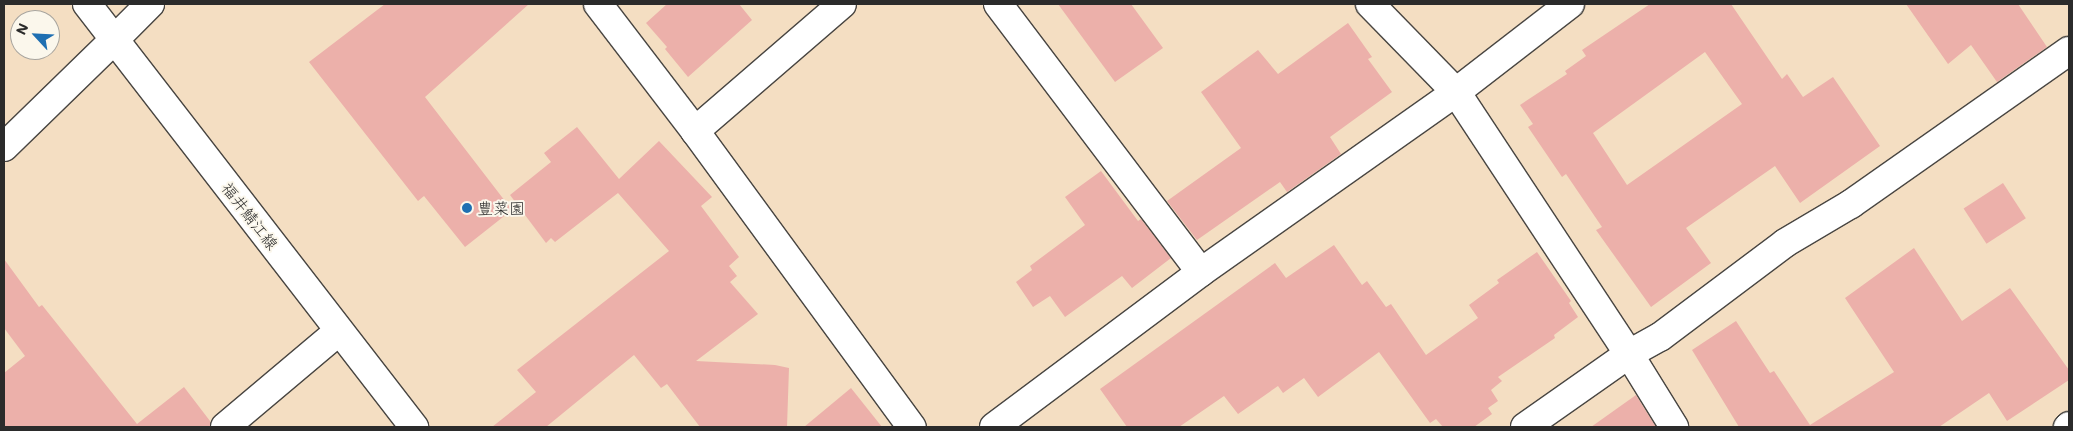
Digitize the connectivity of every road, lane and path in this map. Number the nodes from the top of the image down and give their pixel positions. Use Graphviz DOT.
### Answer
graph roads {
  1 [pos="87,4"];
  2 [pos="150,4"];
  3 [pos="598,4"];
  4 [pos="842,4"];
  5 [pos="998,4"];
  6 [pos="1370,4"];
  7 [pos="1570,4"];
  8 [pos="114,40"];
  9 [pos="2069,51"];
  10 [pos="1456,92"];
  11 [pos="695,131"];
  12 [pos="4,147"];
  13 [pos="1201,272"];
  14 [pos="340,331"];
  15 [pos="1629,354"];
  16 [pos="225,427"];
  17 [pos="414,427"];
  18 [pos="912,427"];
  19 [pos="994,427"];
  20 [pos="1525,427"];
  21 [pos="1674,427"];
  1 -- 8 [label="street, 福井鯖江線"];
  2 -- 8 [label="street"];
  3 -- 11 [label="street"];
  4 -- 11 [label="street"];
  5 -- 13 [label="street"];
  6 -- 10 [label="street"];
  7 -- 10 [label="street"];
  8 -- 12 [label="street"];
  8 -- 14 [label="street, 福井鯖江線"];
  9 -- 15 [label="street"];
  10 -- 13 [label="street"];
  10 -- 15 [label="street"];
  11 -- 18 [label="street"];
  13 -- 19 [label="street"];
  14 -- 16 [label="street"];
  14 -- 17 [label="street, 福井鯖江線"];
  15 -- 20 [label="street"];
  15 -- 21 [label="street"];
}
